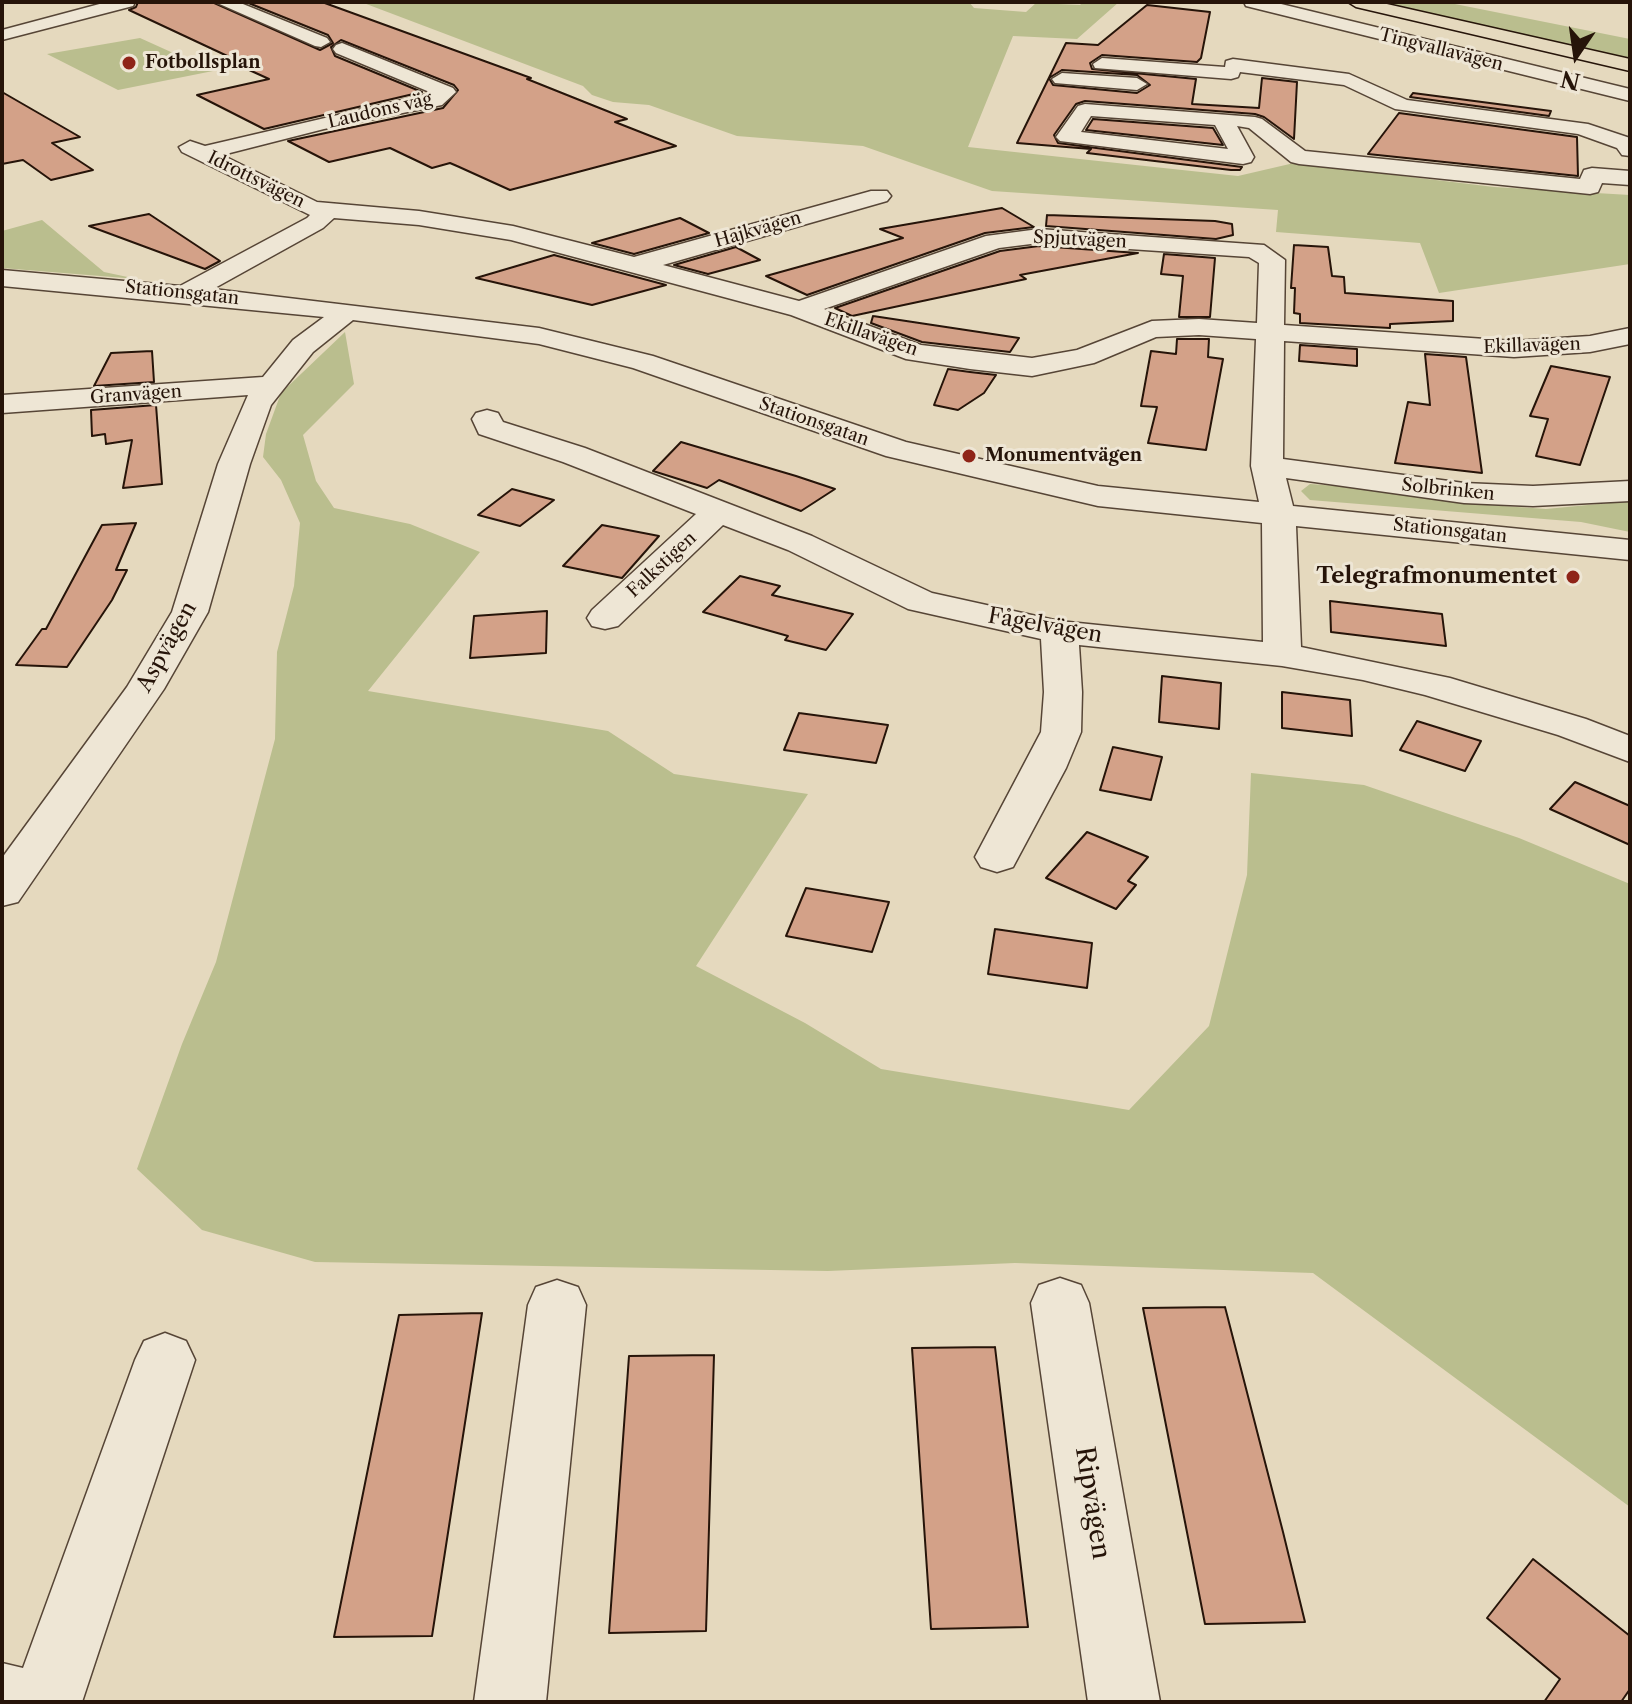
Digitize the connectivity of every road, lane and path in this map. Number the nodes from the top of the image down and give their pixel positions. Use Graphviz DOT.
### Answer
graph roads {
  1 [pos="127,2"];
  2 [pos="223,2"];
  3 [pos="1252,2"];
  4 [pos="1356,2"];
  5 [pos="1331,23"];
  6 [pos="1299,31"];
  7 [pos="2,35"];
  8 [pos="321,42"];
  9 [pos="1248,45"];
  10 [pos="342,49"];
  11 [pos="1630,65"];
  12 [pos="1064,70"];
  13 [pos="1349,80"];
  14 [pos="1431,90"];
  15 [pos="1630,95"];
  16 [pos="1230,96"];
  17 [pos="1630,124"];
  18 [pos="1587,130"];
  19 [pos="194,149"];
  20 [pos="1630,150"];
  21 [pos="1592,175"];
  22 [pos="1630,178"];
  23 [pos="879,196"];
  24 [pos="329,211"];
  25 [pos="638,264"];
  26 [pos="2,278"];
  27 [pos="187,293"];
  28 [pos="800,309"];
  29 [pos="348,311"];
  30 [pos="1270,332"];
  31 [pos="1630,336"];
  32 [pos="270,385"];
  33 [pos="2,404"];
  34 [pos="487,419"];
  35 [pos="1267,466"];
  36 [pos="1630,491"];
  37 [pos="718,511"];
  38 [pos="1279,516"];
  39 [pos="1630,550"];
  40 [pos="605,618"];
  41 [pos="1059,632"];
  42 [pos="1282,655"];
  43 [pos="1630,750"];
  44 [pos="997,857"];
  45 [pos="2,891"];
  46 [pos="1060,1303"];
  47 [pos="557,1305"];
  48 [pos="165,1360"];
  49 [pos="2,1699"];
  50 [pos="19,1702"];
  51 [pos="46,1702"];
  52 [pos="510,1702"];
  53 [pos="1124,1702"];
  1 -- 7 [label="street"];
  2 -- 8 [label="street"];
  3 -- 5 [label="street, Tingvallavägen"];
  4 -- 11 [label="main road"];
  5 -- 6 [label="street"];
  5 -- 15 [label="street, Tingvallavägen"];
  9 -- 16 [label="street"];
  10 -- 19 [label="street, Laudons väg"];
  12 -- 16 [label="street"];
  13 -- 14 [label="street"];
  13 -- 16 [label="street"];
  13 -- 18 [label="street"];
  16 -- 16 [label="street"];
  16 -- 21 [label="street"];
  17 -- 18 [label="street"];
  18 -- 20 [label="street"];
  18 -- 21 [label="street"];
  19 -- 24 [label="street, Idrottsvägen"];
  21 -- 22 [label="street"];
  23 -- 25 [label="street, Hajkvägen"];
  24 -- 25 [label="street, Ekillavägen"];
  24 -- 27 [label="street"];
  25 -- 28 [label="street, Ekillavägen"];
  26 -- 27 [label="street, Stationsgatan"];
  27 -- 29 [label="street, Stationsgatan"];
  28 -- 30 [label="street, Ekillavägen"];
  28 -- 30 [label="street, Spjutvägen"];
  29 -- 32 [label="street, Aspvägen"];
  29 -- 38 [label="street, Stationsgatan"];
  30 -- 31 [label="street, Ekillavägen"];
  30 -- 35 [label="street"];
  32 -- 33 [label="street, Granvägen"];
  32 -- 45 [label="street, Aspvägen"];
  34 -- 37 [label="street, Fågelvägen"];
  35 -- 36 [label="street, Solbrinken"];
  35 -- 38 [label="street"];
  37 -- 40 [label="street, Falkstigen"];
  37 -- 41 [label="street, Fågelvägen"];
  38 -- 39 [label="street, Stationsgatan"];
  38 -- 42 [label="street"];
  41 -- 42 [label="street, Fågelvägen"];
  41 -- 44 [label="street"];
  42 -- 43 [label="street, Fågelvägen"];
  46 -- 53 [label="street, Ripvägen"];
  47 -- 52 [label="street"];
  48 -- 51 [label="street"];
  49 -- 50 [label="street"];
}
